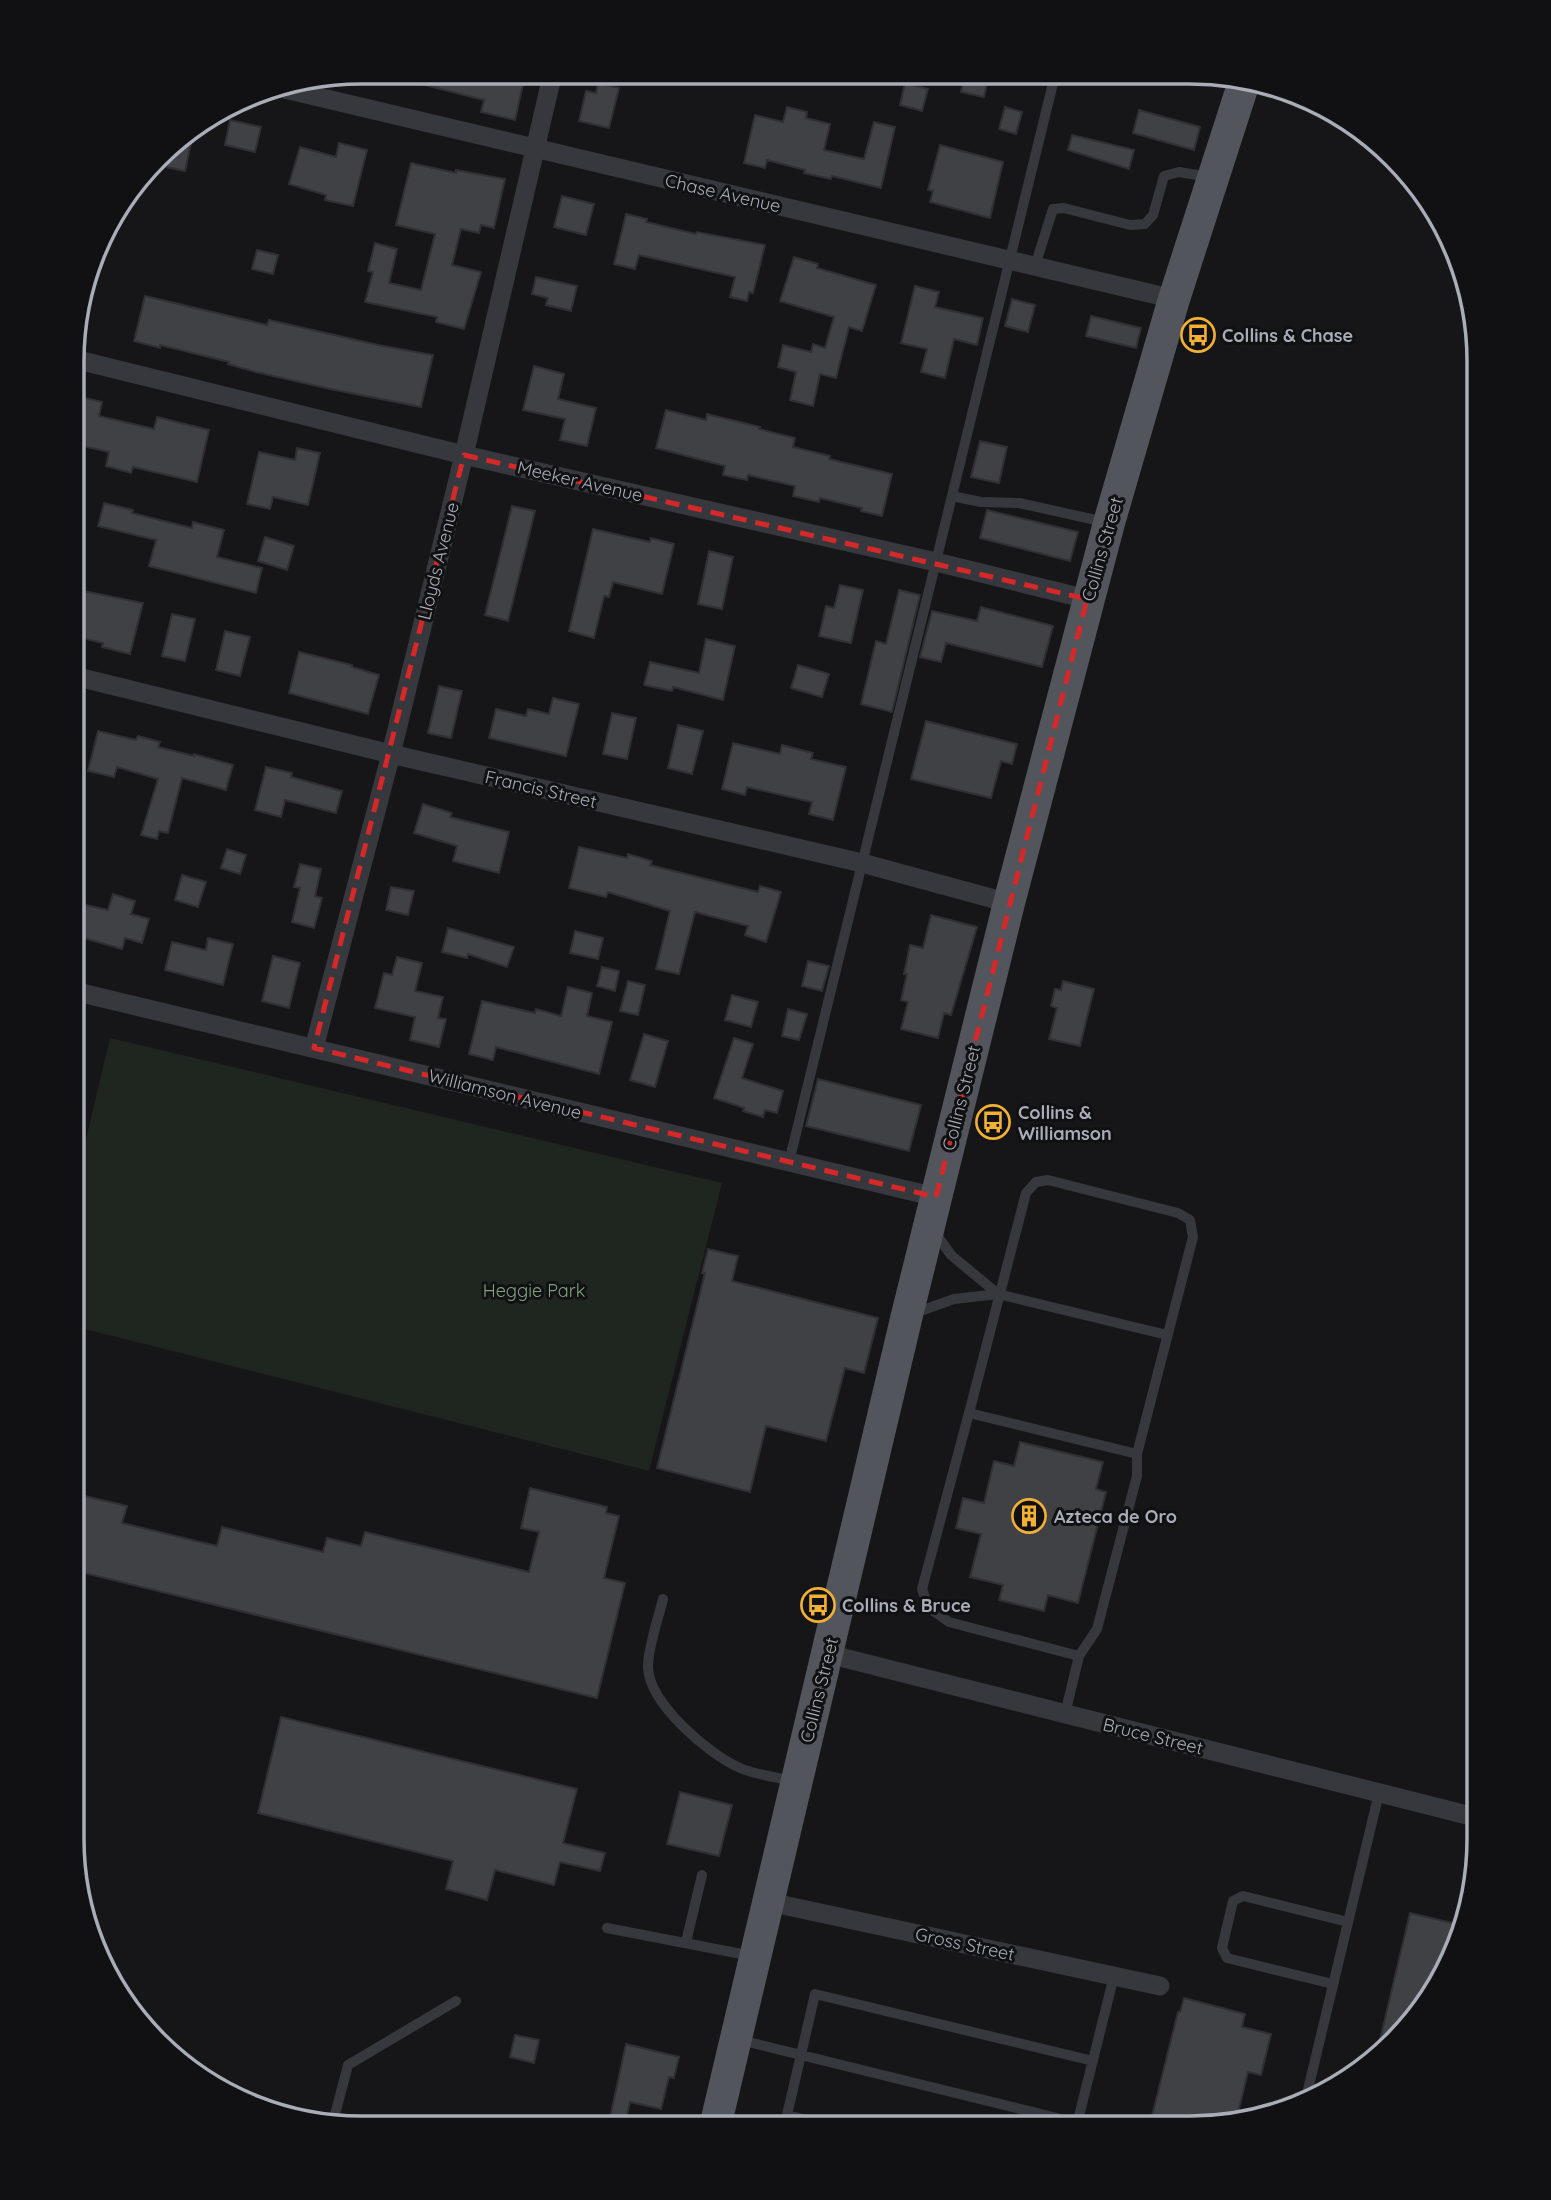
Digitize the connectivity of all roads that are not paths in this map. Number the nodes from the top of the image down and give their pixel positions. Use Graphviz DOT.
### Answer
graph roads {
  1 [pos="550,84"];
  2 [pos="1053,84"];
  3 [pos="1242,89"];
  4 [pos="295,92"];
  5 [pos="535,149"];
  6 [pos="1213,178"];
  7 [pos="1010,260"];
  8 [pos="1035,266"];
  9 [pos="1174,299"];
  10 [pos="84,361"];
  11 [pos="464,455"];
  12 [pos="952,496"];
  13 [pos="1108,523"];
  14 [pos="936,562"];
  15 [pos="1087,599"];
  16 [pos="84,678"];
  17 [pos="391,754"];
  18 [pos="862,863"];
  19 [pos="1009,903"];
  20 [pos="84,993"];
  21 [pos="314,1048"];
  22 [pos="789,1162"];
  23 [pos="933,1211"];
  24 [pos="998,1294"];
  25 [pos="907,1315"];
  26 [pos="1167,1335"];
  27 [pos="969,1413"];
  28 [pos="1137,1454"];
  29 [pos="663,1599"];
  30 [pos="828,1654"];
  31 [pos="1079,1656"];
  32 [pos="1065,1714"];
  33 [pos="797,1782"];
  34 [pos="1379,1793"];
  35 [pos="1467,1815"];
  36 [pos="702,1875"];
  37 [pos="769,1902"];
  38 [pos="1348,1922"];
  39 [pos="607,1928"];
  40 [pos="686,1942"];
  41 [pos="756,1957"];
  42 [pos="1114,1976"];
  43 [pos="1333,1984"];
  44 [pos="1160,1986"];
  45 [pos="456,2001"];
  46 [pos="736,2039"];
  47 [pos="800,2054"];
  48 [pos="1093,2061"];
  49 [pos="1308,2089"];
  50 [pos="335,2115"];
  51 [pos="718,2116"];
  52 [pos="787,2116"];
  53 [pos="1039,2116"];
  54 [pos="1079,2116"];
  1 -- 5 [label="street, Lloyds Avenue"];
  2 -- 7 [label="lane"];
  3 -- 6 [label="main road, Collins Street"];
  4 -- 5 [label="street, Chase Avenue"];
  5 -- 7 [label="street, Chase Avenue"];
  5 -- 11 [label="street, Lloyds Avenue"];
  6 -- 8 [label="lane"];
  6 -- 9 [label="main road, Collins Street"];
  7 -- 8 [label="street, Chase Avenue"];
  7 -- 12 [label="lane"];
  8 -- 9 [label="street, Chase Avenue"];
  9 -- 13 [label="main road, Collins Street"];
  10 -- 11 [label="street, Meeker Avenue"];
  11 -- 14 [label="street, Meeker Avenue"];
  11 -- 17 [label="street, Lloyds Avenue"];
  12 -- 13 [label="lane"];
  12 -- 14 [label="lane"];
  13 -- 15 [label="main road, Collins Street"];
  14 -- 15 [label="street, Meeker Avenue"];
  14 -- 18 [label="lane"];
  15 -- 19 [label="main road, Collins Street"];
  16 -- 17 [label="street, Francis Street"];
  17 -- 18 [label="street, Francis Street"];
  17 -- 21 [label="street, Lloyds Avenue"];
  18 -- 19 [label="street, Francis Street"];
  18 -- 22 [label="lane"];
  19 -- 23 [label="main road, Collins Street"];
  20 -- 21 [label="street, Williamson Avenue"];
  21 -- 22 [label="street, Williamson Avenue"];
  22 -- 23 [label="street, Williamson Avenue"];
  23 -- 24 [label="lane"];
  23 -- 25 [label="main road, Collins Street"];
  24 -- 25 [label="lane"];
  24 -- 26 [label="lane"];
  24 -- 26 [label="lane"];
  24 -- 27 [label="lane"];
  25 -- 30 [label="main road, Collins Street"];
  26 -- 28 [label="lane"];
  27 -- 28 [label="lane"];
  27 -- 31 [label="lane"];
  28 -- 31 [label="lane"];
  29 -- 33 [label="lane"];
  30 -- 32 [label="street, Bruce Street"];
  30 -- 33 [label="main road, Collins Street"];
  31 -- 32 [label="lane"];
  32 -- 34 [label="street, Bruce Street"];
  33 -- 37 [label="main road, Collins Street"];
  34 -- 35 [label="street, Bruce Street"];
  34 -- 38 [label="lane"];
  36 -- 40 [label="lane"];
  37 -- 41 [label="main road, Collins Street"];
  37 -- 42 [label="street, Gross Street"];
  38 -- 43 [label="lane"];
  38 -- 43 [label="lane"];
  39 -- 40 [label="lane"];
  40 -- 41 [label="lane"];
  41 -- 46 [label="main road, Collins Street"];
  42 -- 44 [label="street, Gross Street"];
  42 -- 48 [label="lane"];
  43 -- 49 [label="lane"];
  45 -- 50 [label="lane"];
  46 -- 47 [label="lane"];
  46 -- 51 [label="main road, Collins Street"];
  47 -- 48 [label="lane"];
  47 -- 52 [label="lane"];
  47 -- 53 [label="lane"];
  48 -- 54 [label="lane"];
}
